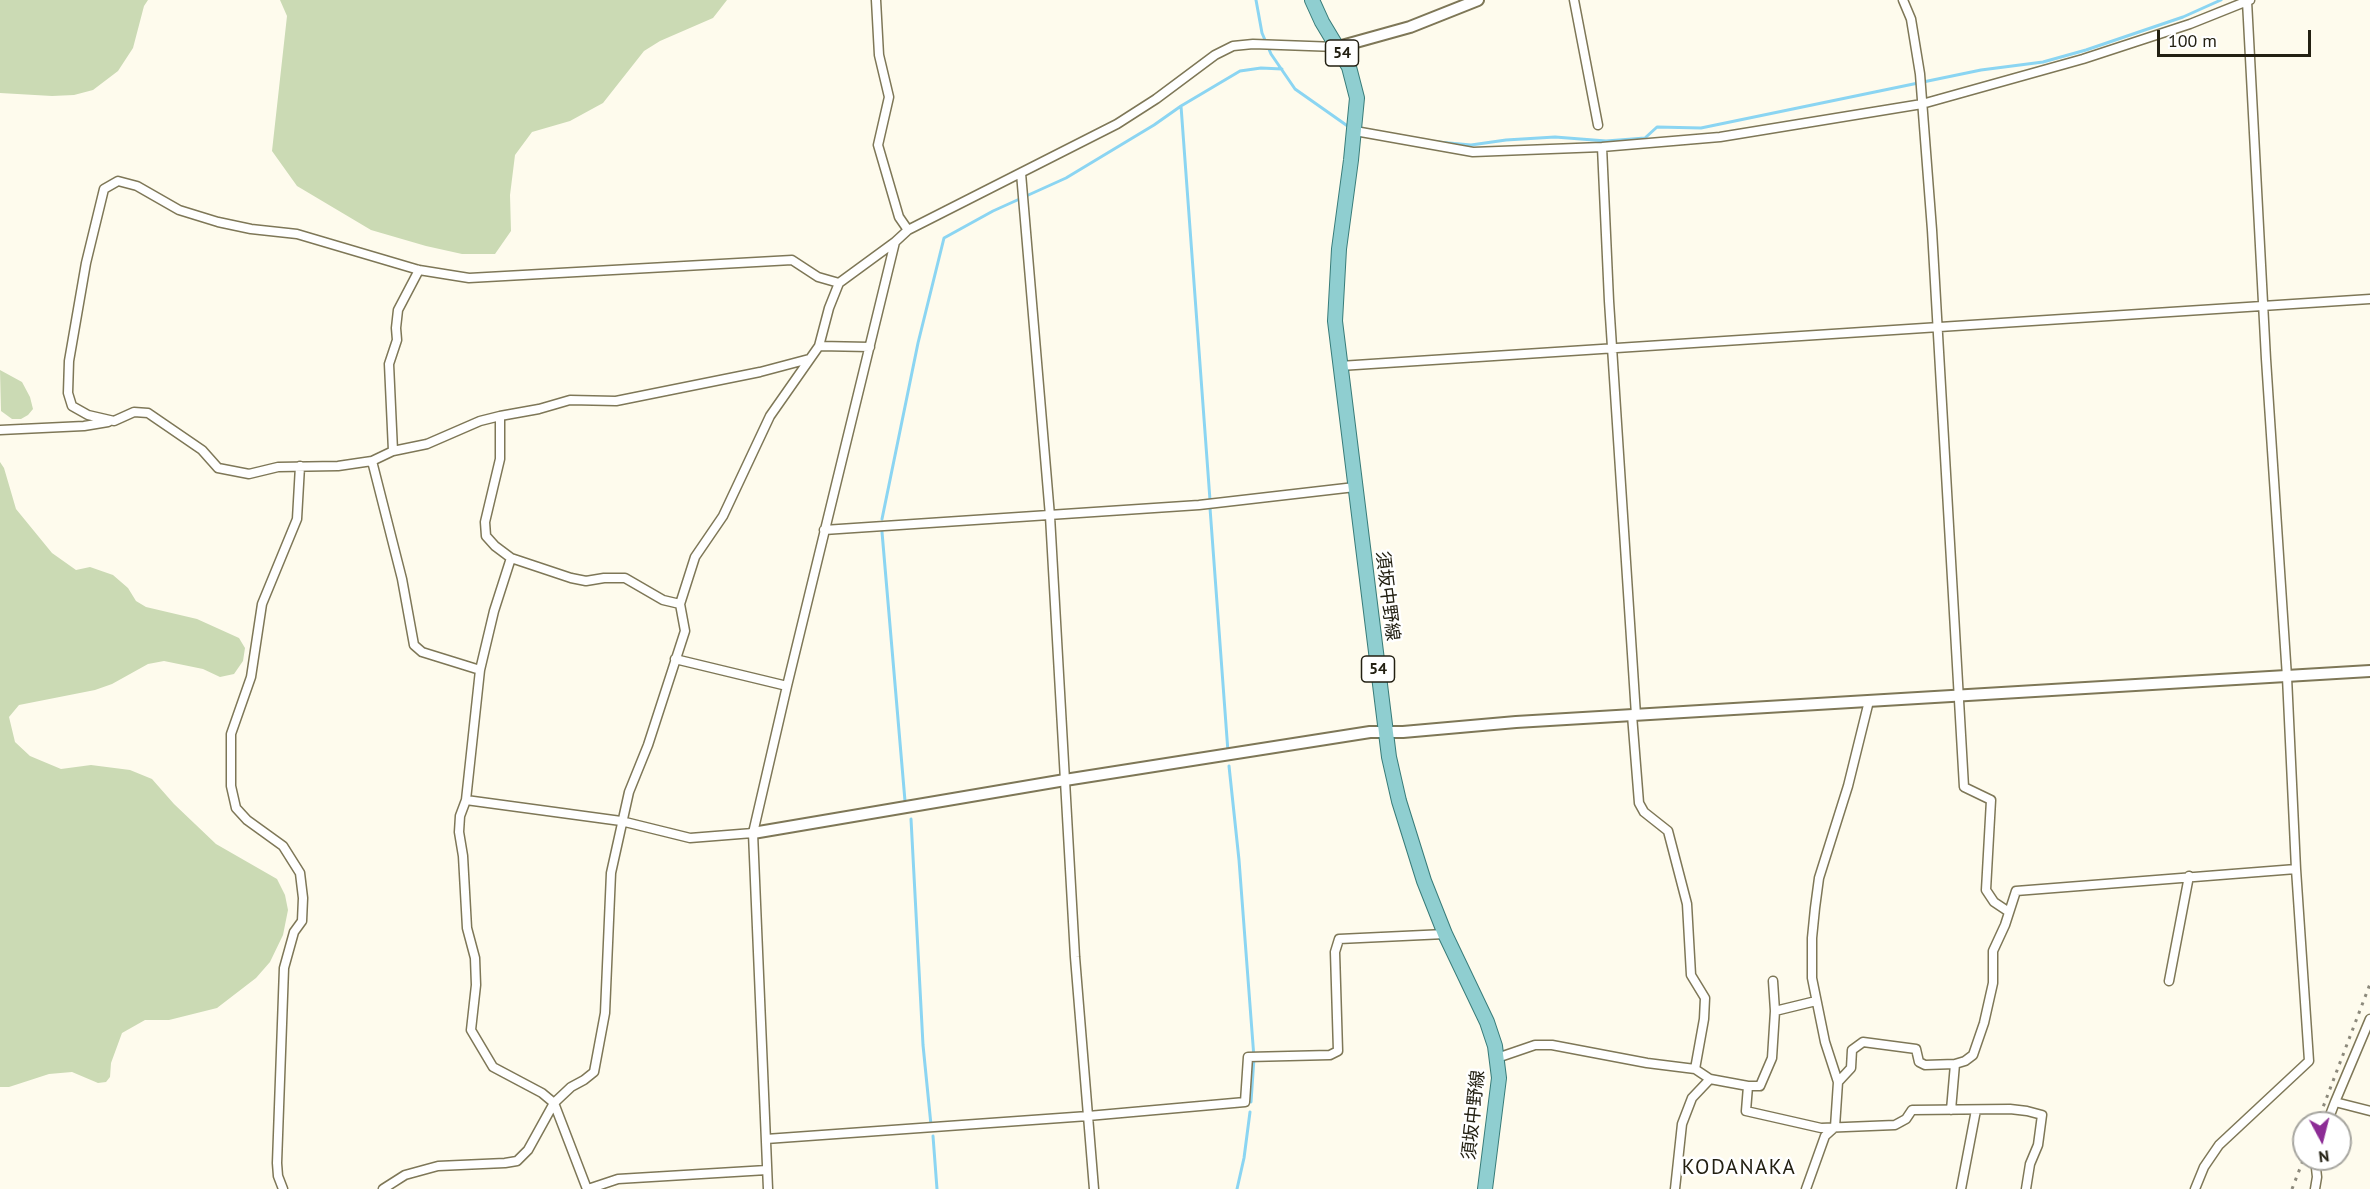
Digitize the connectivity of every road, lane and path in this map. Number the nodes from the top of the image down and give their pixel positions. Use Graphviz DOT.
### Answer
graph roads {
  1 [pos="876,0"];
  2 [pos="1312,0"];
  3 [pos="1478,0"];
  4 [pos="1574,0"];
  5 [pos="1903,0"];
  6 [pos="2248,1"];
  7 [pos="1338,47"];
  8 [pos="1922,102"];
  9 [pos="1598,124"];
  10 [pos="1355,131"];
  11 [pos="1602,147"];
  12 [pos="1021,173"];
  13 [pos="908,230"];
  14 [pos="896,242"];
  15 [pos="418,270"];
  16 [pos="839,283"];
  17 [pos="2370,299"];
  18 [pos="2264,306"];
  19 [pos="1937,327"];
  20 [pos="819,346"];
  21 [pos="870,347"];
  22 [pos="1612,347"];
  23 [pos="809,359"];
  24 [pos="1340,366"];
  25 [pos="500,416"];
  26 [pos="114,421"];
  27 [pos="0,430"];
  28 [pos="393,451"];
  29 [pos="372,461"];
  30 [pos="300,466"];
  31 [pos="1355,487"];
  32 [pos="1050,516"];
  33 [pos="824,530"];
  34 [pos="511,558"];
  35 [pos="680,604"];
  36 [pos="675,659"];
  37 [pos="480,670"];
  38 [pos="2370,671"];
  39 [pos="2287,677"];
  40 [pos="787,686"];
  41 [pos="1958,696"];
  42 [pos="1869,701"];
  43 [pos="1634,715"];
  44 [pos="1386,732"];
  45 [pos="1065,780"];
  46 [pos="466,800"];
  47 [pos="621,820"];
  48 [pos="753,833"];
  49 [pos="2296,869"];
  50 [pos="2189,876"];
  51 [pos="2009,912"];
  52 [pos="1445,934"];
  53 [pos="1773,981"];
  54 [pos="2169,981"];
  55 [pos="1816,1001"];
  56 [pos="1775,1011"];
  57 [pos="2370,1019"];
  58 [pos="1497,1058"];
  59 [pos="1955,1064"];
  60 [pos="1695,1069"];
  61 [pos="1710,1079"];
  62 [pos="1838,1082"];
  63 [pos="1748,1086"];
  64 [pos="2335,1102"];
  65 [pos="555,1103"];
  66 [pos="1951,1110"];
  67 [pos="1976,1110"];
  68 [pos="2332,1111"];
  69 [pos="2370,1111"];
  70 [pos="1088,1116"];
  71 [pos="1835,1127"];
  72 [pos="766,1139"];
  73 [pos="767,1170"];
  74 [pos="2316,1171"];
  75 [pos="283,1189"];
  76 [pos="382,1189"];
  77 [pos="588,1189"];
  78 [pos="768,1189"];
  79 [pos="1094,1189"];
  80 [pos="1485,1189"];
  81 [pos="1675,1189"];
  82 [pos="1806,1189"];
  83 [pos="1961,1189"];
  84 [pos="2026,1189"];
  85 [pos="2195,1189"];
  86 [pos="2315,1189"];
  1 -- 13 [label="street"];
  2 -- 7 [label="main road, 須坂中野線 / 54"];
  3 -- 7 [label="street"];
  4 -- 9 [label="street"];
  5 -- 8 [label="street"];
  6 -- 8 [label="street"];
  6 -- 18 [label="street"];
  7 -- 10 [label="main road, 須坂中野線 / 54"];
  7 -- 12 [label="street"];
  8 -- 11 [label="street"];
  8 -- 19 [label="street"];
  10 -- 11 [label="street"];
  10 -- 24 [label="main road, 須坂中野線 / 54"];
  11 -- 22 [label="street"];
  12 -- 13 [label="street"];
  12 -- 32 [label="street"];
  13 -- 14 [label="street"];
  14 -- 16 [label="street"];
  14 -- 21 [label="street"];
  15 -- 16 [label="street"];
  15 -- 26 [label="street"];
  15 -- 28 [label="street"];
  16 -- 20 [label="street"];
  17 -- 18 [label="street"];
  18 -- 19 [label="street"];
  18 -- 39 [label="street"];
  19 -- 22 [label="street"];
  19 -- 41 [label="street"];
  20 -- 21 [label="street"];
  20 -- 23 [label="street"];
  21 -- 33 [label="street"];
  22 -- 24 [label="street"];
  22 -- 43 [label="street"];
  23 -- 25 [label="street"];
  23 -- 35 [label="street"];
  24 -- 31 [label="main road, 須坂中野線 / 54"];
  25 -- 28 [label="street"];
  25 -- 34 [label="street"];
  26 -- 27 [label="street"];
  26 -- 30 [label="street"];
  28 -- 29 [label="street"];
  29 -- 30 [label="street"];
  29 -- 37 [label="street"];
  30 -- 75 [label="street"];
  31 -- 32 [label="street"];
  31 -- 44 [label="main road, 須坂中野線 / 54"];
  32 -- 33 [label="street"];
  32 -- 45 [label="street"];
  33 -- 40 [label="street"];
  34 -- 35 [label="street"];
  34 -- 37 [label="street"];
  35 -- 36 [label="street"];
  36 -- 40 [label="street"];
  36 -- 47 [label="street"];
  37 -- 46 [label="street"];
  38 -- 39 [label="street"];
  39 -- 41 [label="street"];
  39 -- 49 [label="street"];
  40 -- 48 [label="street"];
  41 -- 42 [label="street"];
  41 -- 51 [label="street"];
  42 -- 43 [label="street"];
  42 -- 55 [label="street"];
  43 -- 44 [label="street"];
  43 -- 60 [label="street"];
  44 -- 45 [label="street"];
  44 -- 52 [label="main road, 須坂中野線 / 54"];
  45 -- 48 [label="street"];
  45 -- 70 [label="street"];
  46 -- 47 [label="street"];
  46 -- 65 [label="street"];
  47 -- 48 [label="street"];
  47 -- 65 [label="street"];
  48 -- 72 [label="street"];
  49 -- 50 [label="street"];
  49 -- 85 [label="street"];
  50 -- 51 [label="street"];
  50 -- 54 [label="street"];
  51 -- 59 [label="street"];
  52 -- 58 [label="main road, 須坂中野線 / 54"];
  52 -- 70 [label="street"];
  53 -- 56 [label="street"];
  55 -- 56 [label="street"];
  55 -- 62 [label="street"];
  56 -- 63 [label="street"];
  57 -- 64 [label="street"];
  58 -- 60 [label="street"];
  58 -- 80 [label="main road, 須坂中野線 / 54"];
  59 -- 62 [label="street"];
  59 -- 66 [label="street"];
  60 -- 61 [label="street"];
  61 -- 63 [label="street"];
  61 -- 81 [label="street"];
  62 -- 71 [label="street"];
  63 -- 71 [label="street"];
  64 -- 68 [label="street"];
  64 -- 69 [label="street"];
  65 -- 76 [label="street"];
  65 -- 77 [label="street"];
  66 -- 67 [label="street"];
  66 -- 71 [label="street"];
  67 -- 83 [label="street"];
  67 -- 84 [label="street"];
  70 -- 72 [label="street"];
  70 -- 79 [label="street"];
  71 -- 82 [label="street"];
  72 -- 73 [label="street"];
  73 -- 77 [label="street"];
  73 -- 78 [label="street"];
  74 -- 86 [label="street"];
}
